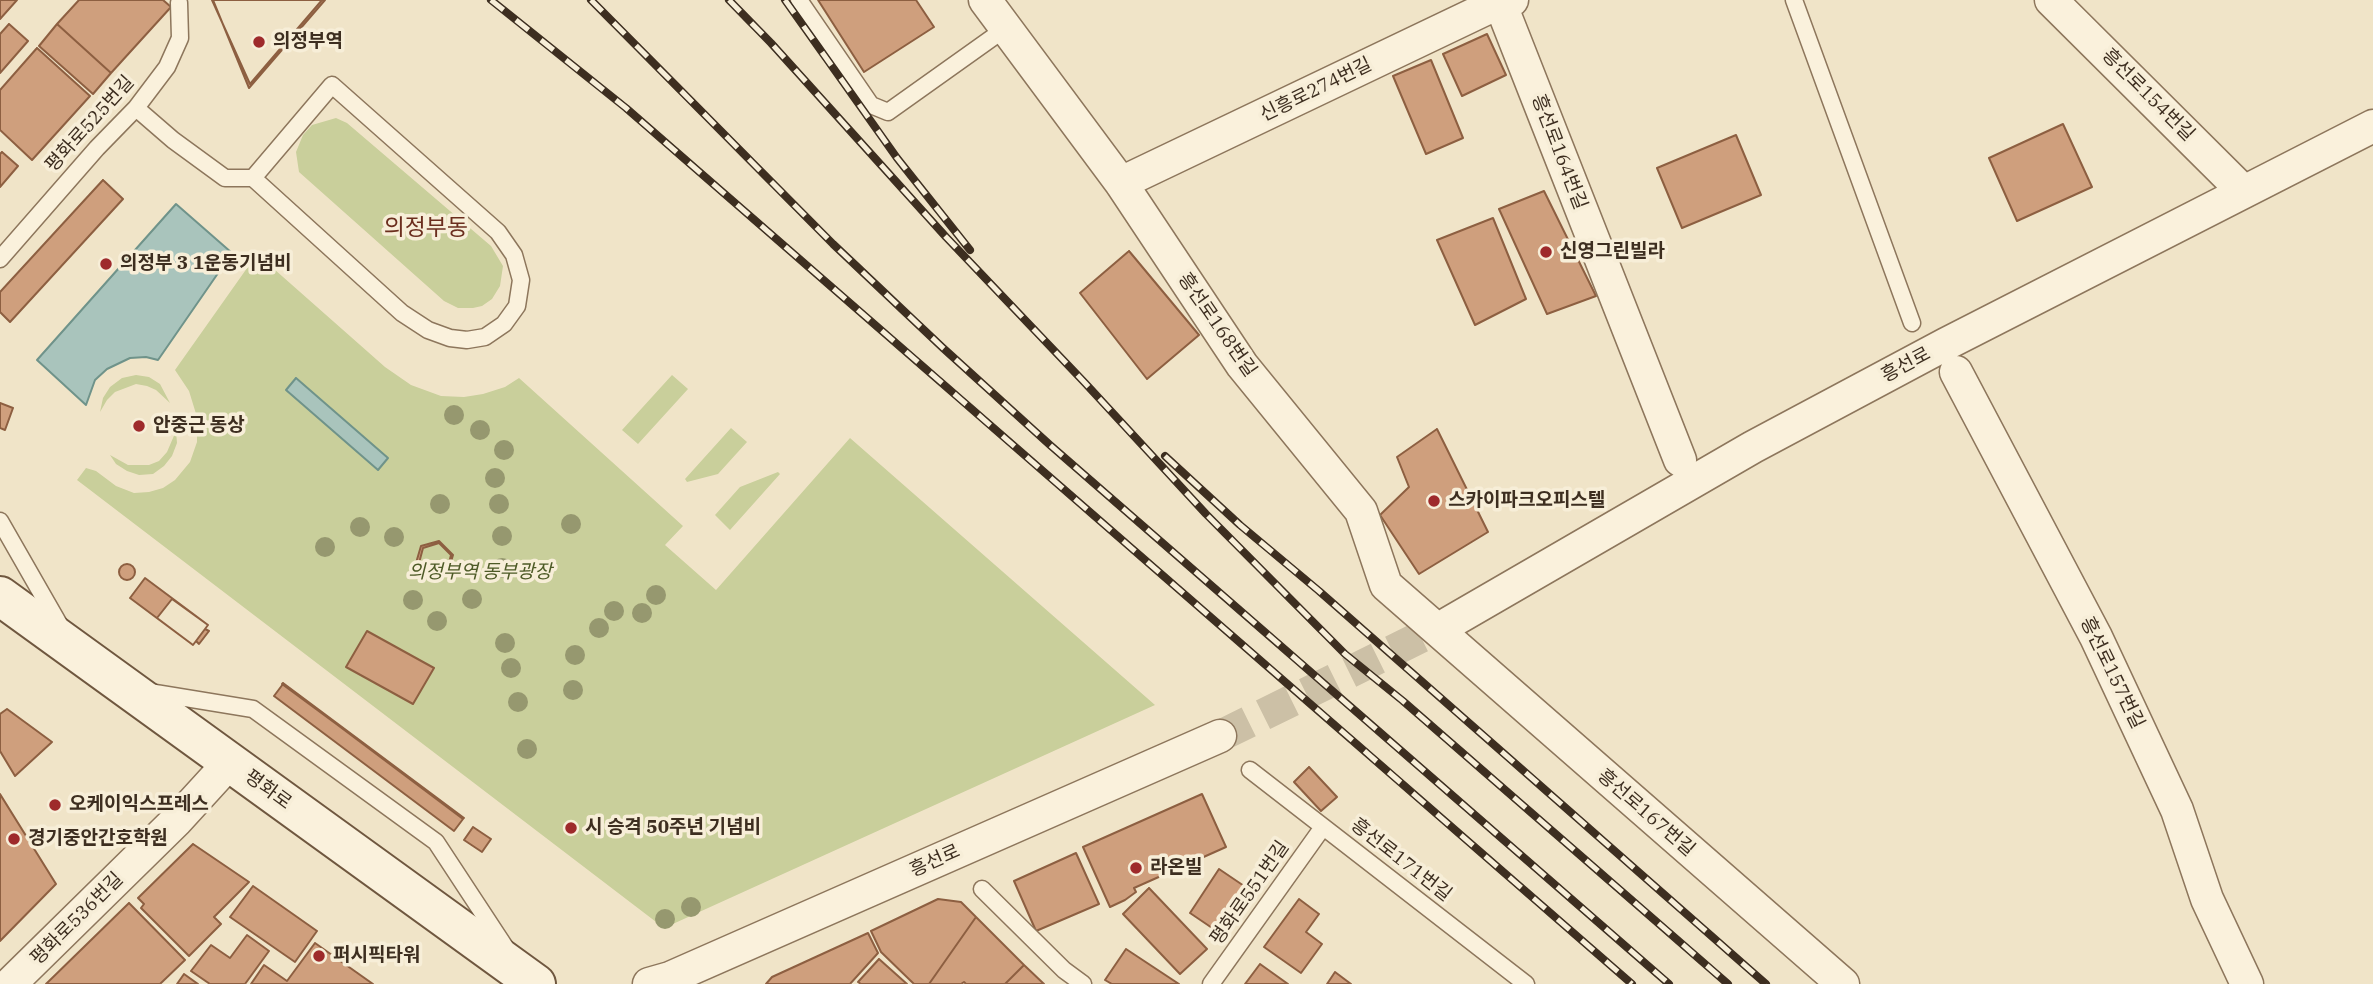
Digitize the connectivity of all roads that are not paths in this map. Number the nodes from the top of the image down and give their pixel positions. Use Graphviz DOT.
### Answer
graph roads {
  1 [pos="799,0"];
  2 [pos="985,0"];
  3 [pos="1794,0"];
  4 [pos="2051,0"];
  5 [pos="1504,1"];
  6 [pos="180,11"];
  7 [pos="1006,28"];
  8 [pos="136,107"];
  9 [pos="2373,125"];
  10 [pos="253,177"];
  11 [pos="1121,183"];
  12 [pos="2243,191"];
  13 [pos="0,259"];
  14 [pos="1912,323"];
  15 [pos="1956,372"];
  16 [pos="1680,460"];
  17 [pos="0,521"];
  18 [pos="0,596"];
  19 [pos="1449,632"];
  20 [pos="72,648"];
  21 [pos="127,688"];
  22 [pos="1220,736"];
  23 [pos="230,762"];
  24 [pos="1250,770"];
  25 [pos="1323,827"];
  26 [pos="982,889"];
  27 [pos="529,980"];
  28 [pos="10,984"];
  29 [pos="649,984"];
  30 [pos="1083,984"];
  31 [pos="1211,984"];
  32 [pos="1526,984"];
  33 [pos="1843,984"];
  34 [pos="2247,984"];
  1 -- 7 [label="lane"];
  2 -- 7 [label="street, 흥선로168번길"];
  3 -- 14 [label="lane"];
  4 -- 12 [label="street, 흥선로154번길"];
  5 -- 11 [label="street, 신흥로274번길"];
  5 -- 16 [label="street, 흥선로164번길"];
  6 -- 8 [label="lane, 평화로525번길"];
  7 -- 11 [label="street, 흥선로168번길"];
  8 -- 10 [label="lane"];
  8 -- 13 [label="lane, 평화로525번길"];
  9 -- 12 [label="street, 흥선로"];
  10 -- 10 [label="lane"];
  11 -- 19 [label="street, 흥선로168번길"];
  12 -- 19 [label="street, 흥선로"];
  15 -- 34 [label="street, 흥선로157번길"];
  17 -- 20 [label="lane"];
  18 -- 20 [label="main road, 평화로"];
  19 -- 33 [label="street, 흥선로167번길"];
  20 -- 21 [label="main road, 평화로"];
  21 -- 23 [label="main road, 평화로"];
  21 -- 27 [label="lane"];
  22 -- 29 [label="street, 흥선로"];
  23 -- 27 [label="main road, 평화로"];
  23 -- 28 [label="street, 평화로536번길"];
  24 -- 25 [label="lane, 흥선로171번길"];
  25 -- 31 [label="lane, 평화로551번길"];
  25 -- 32 [label="lane, 흥선로171번길"];
  26 -- 30 [label="lane"];
}
